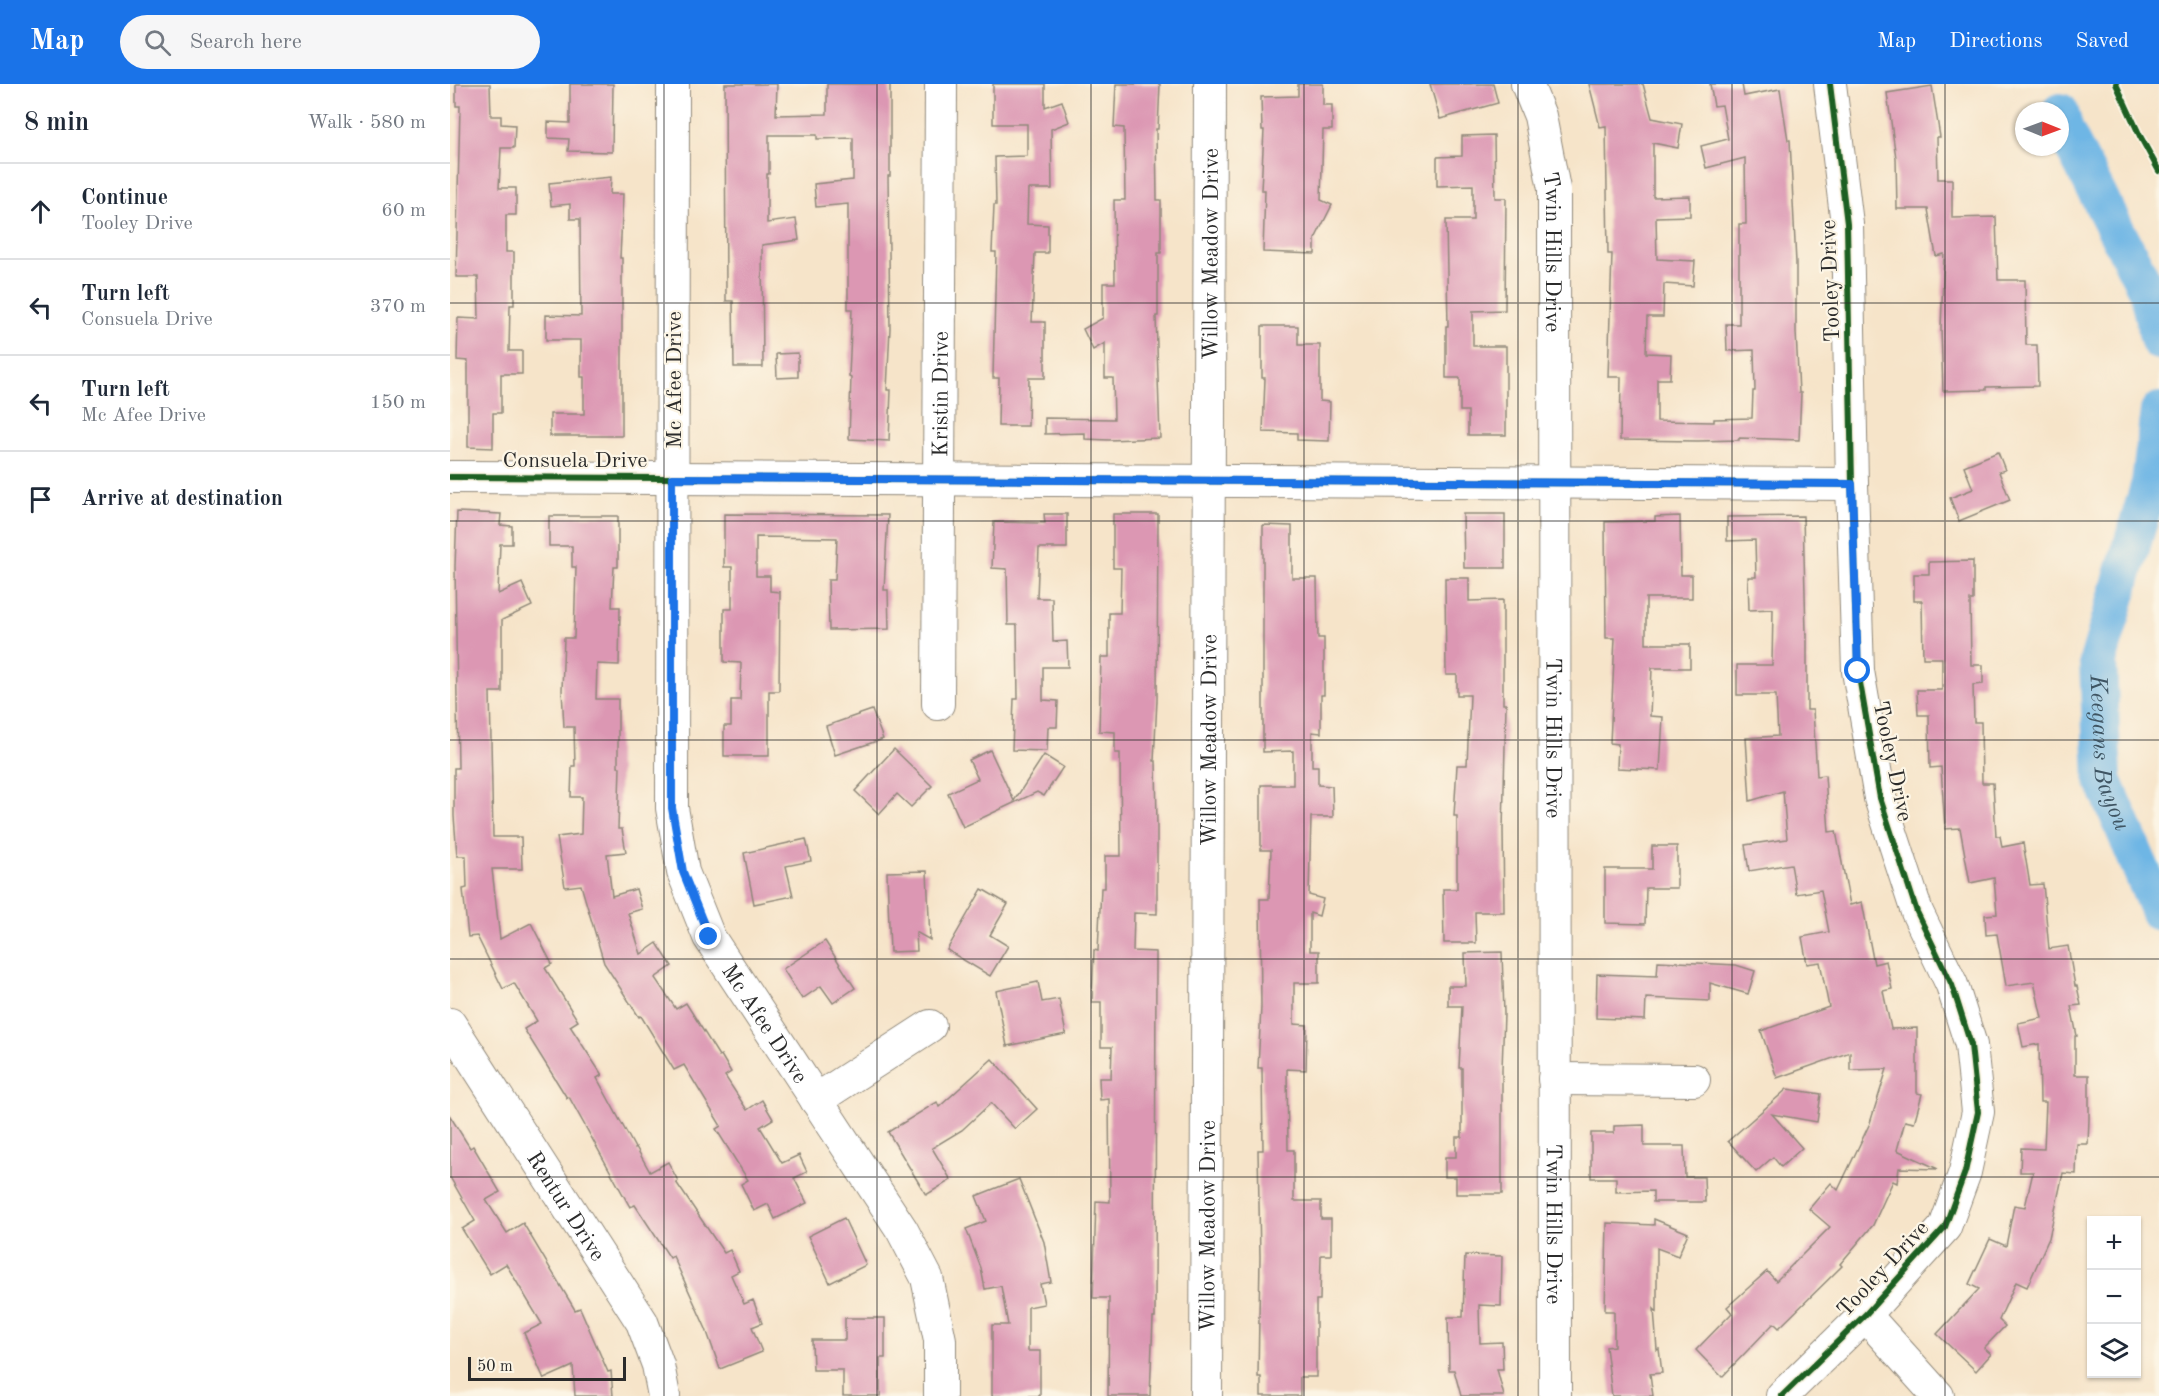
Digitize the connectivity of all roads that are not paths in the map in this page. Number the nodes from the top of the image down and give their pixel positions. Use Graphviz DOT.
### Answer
graph roads {
  1 [pos="673,84"];
  2 [pos="941,84"];
  3 [pos="1210,84"];
  4 [pos="1527,84"];
  5 [pos="1830,84"];
  6 [pos="450,477"];
  7 [pos="672,478"];
  8 [pos="939,479"];
  9 [pos="1210,480"];
  10 [pos="1553,482"];
  11 [pos="1852,484"];
  12 [pos="938,704"];
  13 [pos="450,1024"];
  14 [pos="930,1026"];
  15 [pos="1554,1079"];
  16 [pos="1694,1080"];
  17 [pos="816,1100"];
  18 [pos="1865,1315"];
  19 [pos="664,1396"];
  20 [pos="940,1396"];
  21 [pos="1206,1396"];
  22 [pos="1555,1396"];
  23 [pos="1782,1396"];
  24 [pos="1938,1396"];
  1 -- 7 [label="street, Mc Afee Drive"];
  2 -- 8 [label="street, Kristin Drive"];
  3 -- 9 [label="street, Willow Meadow Drive"];
  4 -- 10 [label="street, Twin Hills Drive"];
  5 -- 11 [label="street, Tooley Drive"];
  6 -- 7 [label="street, Consuela Drive"];
  7 -- 8 [label="street, Consuela Drive"];
  7 -- 17 [label="street, Mc Afee Drive"];
  8 -- 9 [label="street, Consuela Drive"];
  8 -- 12 [label="street, Kristin Drive"];
  9 -- 10 [label="street, Consuela Drive"];
  9 -- 21 [label="street, Willow Meadow Drive"];
  10 -- 11 [label="street, Consuela Drive"];
  10 -- 15 [label="street, Twin Hills Drive"];
  11 -- 18 [label="street, Tooley Drive"];
  13 -- 19 [label="street, Rentur Drive"];
  14 -- 17 [label="street"];
  15 -- 16 [label="street"];
  15 -- 22 [label="street, Twin Hills Drive"];
  17 -- 20 [label="street, Mc Afee Drive"];
  18 -- 23 [label="street, Tooley Drive"];
  18 -- 24 [label="street"];
}
